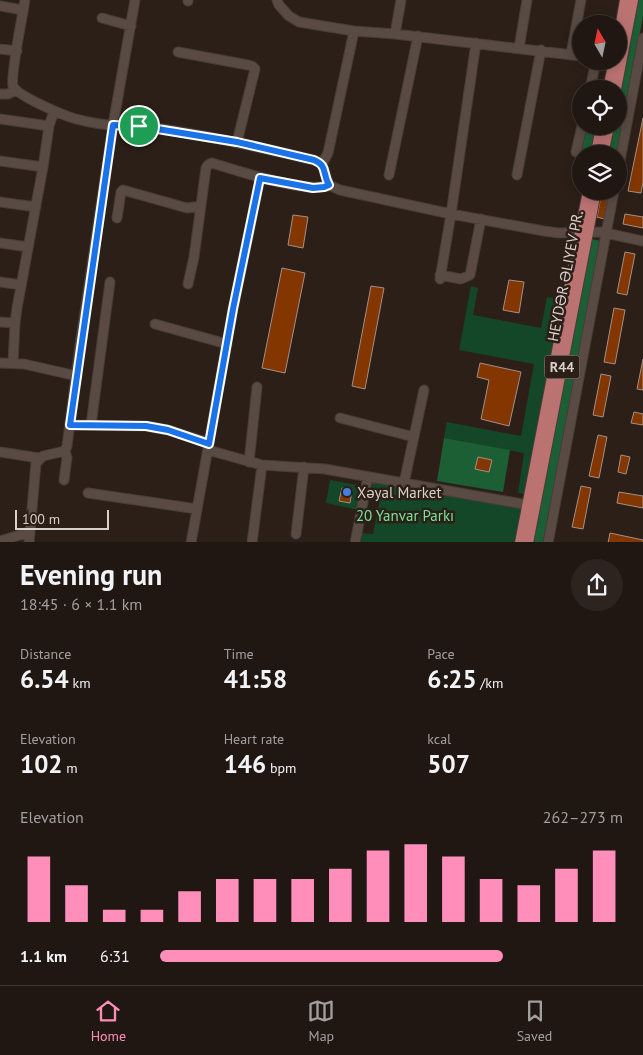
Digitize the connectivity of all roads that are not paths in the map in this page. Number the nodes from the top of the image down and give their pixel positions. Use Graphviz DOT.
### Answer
graph roads {
  1 [pos="135,0"];
  2 [pos="277,0"];
  3 [pos="401,0"];
  4 [pos="527,0"];
  5 [pos="580,0"];
  6 [pos="625,0"];
  7 [pos="632,0"];
  8 [pos="24,5"];
  9 [pos="0,6"];
  10 [pos="622,15"];
  11 [pos="102,18"];
  12 [pos="131,26"];
  13 [pos="354,31"];
  14 [pos="395,34"];
  15 [pos="418,36"];
  16 [pos="643,38"];
  17 [pos="476,43"];
  18 [pos="519,48"];
  19 [pos="0,49"];
  20 [pos="541,50"];
  21 [pos="17,51"];
  22 [pos="178,52"];
  23 [pos="570,54"];
  24 [pos="618,80"];
  25 [pos="16,90"];
  26 [pos="0,94"];
  27 [pos="54,111"];
  28 [pos="0,119"];
  29 [pos="113,125"];
  30 [pos="49,126"];
  31 [pos="237,142"];
  32 [pos="623,145"];
  33 [pos="0,161"];
  34 [pos="322,164"];
  35 [pos="43,167"];
  36 [pos="388,175"];
  37 [pos="517,175"];
  38 [pos="260,178"];
  39 [pos="329,185"];
  40 [pos="587,200"];
  41 [pos="594,200"];
  42 [pos="612,200"];
  43 [pos="0,202"];
  44 [pos="201,206"];
  45 [pos="36,207"];
  46 [pos="451,214"];
  47 [pos="117,218"];
  48 [pos="480,219"];
  49 [pos="585,232"];
  50 [pos="607,233"];
  51 [pos="643,240"];
  52 [pos="0,243"];
  53 [pos="28,247"];
  54 [pos="0,282"];
  55 [pos="110,282"];
  56 [pos="188,284"];
  57 [pos="21,285"];
  58 [pos="0,322"];
  59 [pos="15,324"];
  60 [pos="155,324"];
  61 [pos="227,344"];
  62 [pos="0,363"];
  63 [pos="13,363"];
  64 [pos="77,376"];
  65 [pos="257,386"];
  66 [pos="424,390"];
  67 [pos="340,418"];
  68 [pos="70,425"];
  69 [pos="91,425"];
  70 [pos="414,437"];
  71 [pos="208,447"];
  72 [pos="65,451"];
  73 [pos="0,452"];
  74 [pos="39,458"];
  75 [pos="249,462"];
  76 [pos="262,465"];
  77 [pos="304,467"];
  78 [pos="368,477"];
  79 [pos="64,480"];
  80 [pos="404,483"];
  81 [pos="88,493"];
  82 [pos="528,505"];
  83 [pos="197,509"];
  84 [pos="296,534"];
  85 [pos="29,538"];
  86 [pos="0,541"];
  87 [pos="191,542"];
  88 [pos="252,542"];
  89 [pos="355,542"];
  90 [pos="520,542"];
  91 [pos="528,542"];
  92 [pos="548,542"];
  1 -- 12 [label="street"];
  2 -- 13 [label="street"];
  3 -- 14 [label="street"];
  4 -- 18 [label="street"];
  5 -- 23 [label="street"];
  6 -- 10 [label="main road"];
  7 -- 24 [label="main road"];
  8 -- 9 [label="street"];
  8 -- 21 [label="street"];
  11 -- 12 [label="street"];
  12 -- 29 [label="street"];
  13 -- 14 [label="street"];
  13 -- 34 [label="street"];
  14 -- 15 [label="street"];
  15 -- 17 [label="street"];
  15 -- 36 [label="street"];
  16 -- 32 [label="street"];
  17 -- 18 [label="street"];
  17 -- 46 [label="street"];
  18 -- 20 [label="street"];
  19 -- 21 [label="street"];
  20 -- 23 [label="street"];
  20 -- 37 [label="street"];
  21 -- 25 [label="street"];
  22 -- 31 [label="street"];
  25 -- 26 [label="street"];
  25 -- 27 [label="street"];
  27 -- 29 [label="street"];
  27 -- 30 [label="street"];
  28 -- 30 [label="street"];
  29 -- 31 [label="street"];
  29 -- 64 [label="street"];
  30 -- 35 [label="street"];
  31 -- 34 [label="street"];
  33 -- 35 [label="street"];
  34 -- 39 [label="street"];
  35 -- 45 [label="street"];
  38 -- 39 [label="street"];
  38 -- 44 [label="street"];
  38 -- 61 [label="street"];
  39 -- 46 [label="street"];
  40 -- 49 [label="main road, HEYDƏR ƏLIYEV PR. / R44"];
  41 -- 49 [label="main road, HEYDƏR ƏLIYEV PR. / R44"];
  42 -- 50 [label="street"];
  43 -- 45 [label="street"];
  44 -- 47 [label="street"];
  44 -- 56 [label="street"];
  45 -- 53 [label="street"];
  46 -- 48 [label="street"];
  46 -- 48 [label="street"];
  48 -- 49 [label="street"];
  49 -- 50 [label="street"];
  49 -- 82 [label="main road, HEYDƏR ƏLIYEV PR. / R44"];
  49 -- 91 [label="main road, HEYDƏR ƏLIYEV PR. / R44"];
  50 -- 51 [label="street"];
  50 -- 92 [label="street"];
  52 -- 53 [label="street"];
  53 -- 57 [label="street"];
  54 -- 57 [label="street"];
  55 -- 69 [label="street"];
  57 -- 59 [label="street"];
  58 -- 59 [label="street"];
  59 -- 63 [label="street"];
  60 -- 61 [label="street"];
  61 -- 71 [label="street"];
  62 -- 63 [label="street"];
  63 -- 64 [label="street"];
  64 -- 68 [label="street"];
  65 -- 75 [label="street"];
  66 -- 70 [label="street"];
  67 -- 70 [label="street"];
  68 -- 69 [label="street"];
  68 -- 72 [label="street"];
  69 -- 71 [label="street"];
  70 -- 80 [label="street"];
  71 -- 75 [label="street"];
  71 -- 83 [label="street"];
  72 -- 74 [label="street"];
  72 -- 79 [label="street"];
  73 -- 74 [label="street"];
  74 -- 85 [label="street"];
  75 -- 76 [label="street"];
  76 -- 77 [label="street"];
  76 -- 88 [label="street"];
  77 -- 78 [label="street"];
  77 -- 84 [label="street"];
  78 -- 80 [label="street"];
  78 -- 89 [label="street"];
  80 -- 82 [label="street"];
  81 -- 83 [label="street"];
  82 -- 90 [label="main road, HEYDƏR ƏLIYEV PR. / R44"];
  83 -- 87 [label="street"];
  85 -- 86 [label="street"];
}
